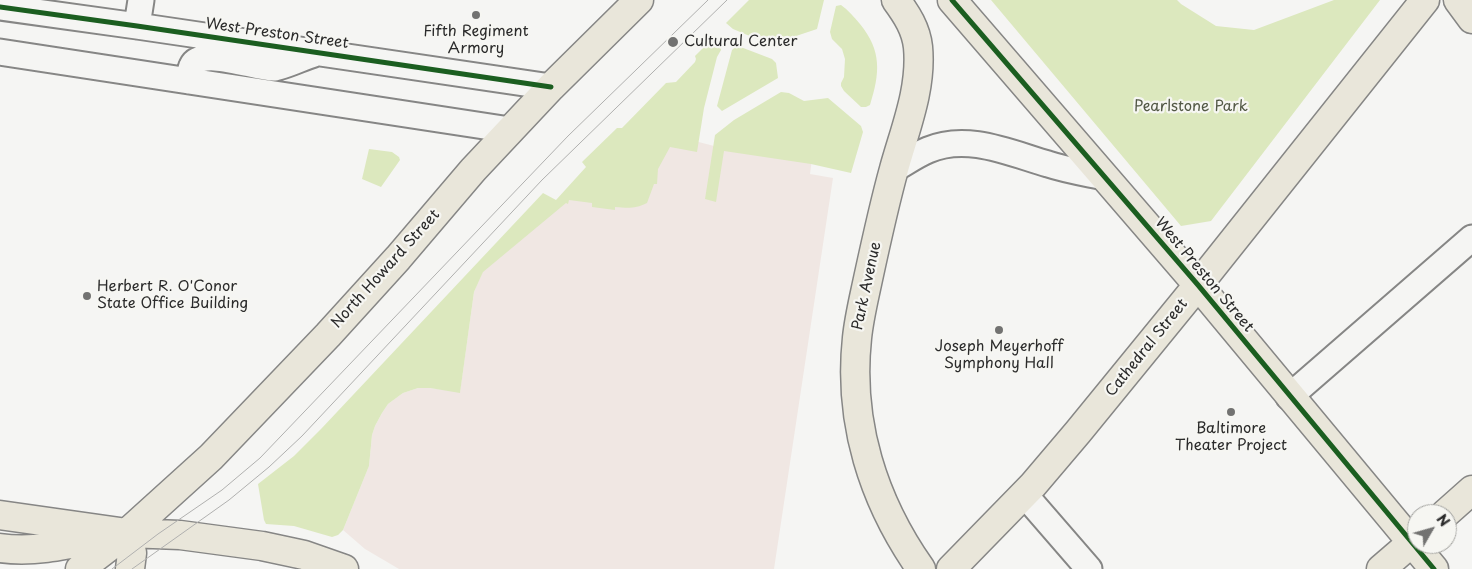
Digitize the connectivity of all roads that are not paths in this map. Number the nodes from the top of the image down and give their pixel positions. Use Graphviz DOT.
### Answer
graph roads {
  1 [pos="141,0"];
  2 [pos="639,0"];
  3 [pos="896,0"];
  4 [pos="952,0"];
  5 [pos="1425,0"];
  6 [pos="1458,0"];
  7 [pos="0,8"];
  8 [pos="1472,19"];
  9 [pos="137,26"];
  10 [pos="0,52"];
  11 [pos="318,52"];
  12 [pos="189,81"];
  13 [pos="551,87"];
  14 [pos="510,130"];
  15 [pos="894,169"];
  16 [pos="1104,177"];
  17 [pos="1472,238"];
  18 [pos="1198,285"];
  19 [pos="1289,397"];
  20 [pos="1472,490"];
  21 [pos="1024,494"];
  22 [pos="1456,504"];
  23 [pos="0,515"];
  24 [pos="1407,532"];
  25 [pos="127,533"];
  26 [pos="1407,546"];
  27 [pos="0,548"];
  28 [pos="1424,554"];
  29 [pos="80,569"];
  30 [pos="130,569"];
  31 [pos="343,569"];
  32 [pos="921,569"];
  33 [pos="951,569"];
  34 [pos="1089,569"];
  35 [pos="1381,569"];
  36 [pos="1434,569"];
  1 -- 9 [label="street"];
  2 -- 13 [label="main road, North Howard Street"];
  3 -- 15 [label="main road, Park Avenue"];
  4 -- 16 [label="main road, West Preston Street"];
  5 -- 18 [label="main road, Cathedral Street"];
  6 -- 8 [label="main road"];
  7 -- 9 [label="street, West Preston Street"];
  9 -- 11 [label="street, West Preston Street"];
  10 -- 12 [label="street"];
  11 -- 12 [label="street"];
  11 -- 13 [label="street, West Preston Street"];
  12 -- 14 [label="street"];
  13 -- 14 [label="main road, North Howard Street"];
  14 -- 25 [label="main road, North Howard Street"];
  15 -- 16 [label="street"];
  15 -- 32 [label="main road, Park Avenue"];
  16 -- 18 [label="main road, West Preston Street"];
  17 -- 19 [label="street"];
  18 -- 19 [label="main road, West Preston Street"];
  18 -- 21 [label="main road, Cathedral Street"];
  19 -- 24 [label="main road, West Preston Street"];
  20 -- 22 [label="main road"];
  21 -- 33 [label="main road, Cathedral Street"];
  21 -- 34 [label="street"];
  23 -- 25 [label="main road"];
  25 -- 27 [label="main road"];
  25 -- 29 [label="main road, North Howard Street"];
  25 -- 30 [label="main road"];
  25 -- 31 [label="main road"];
  26 -- 35 [label="main road"];
  28 -- 36 [label="main road, West Preston Street"];
}
